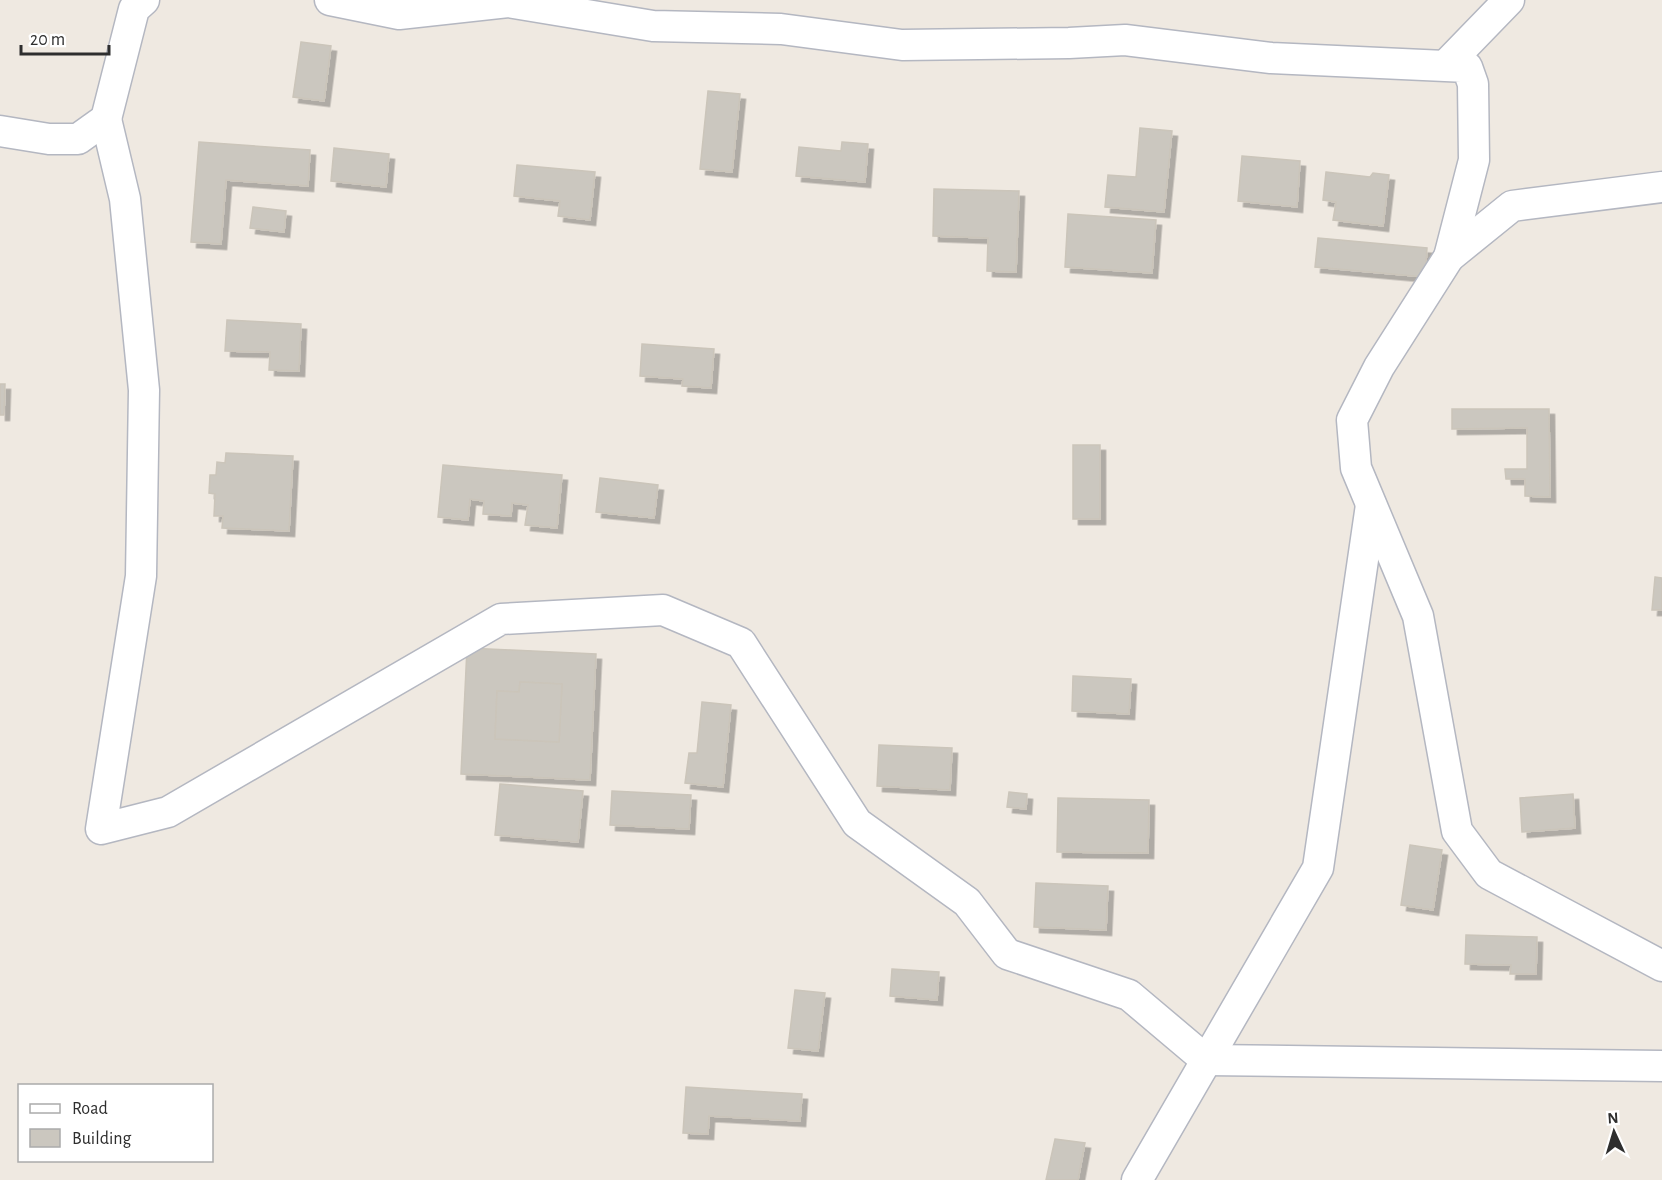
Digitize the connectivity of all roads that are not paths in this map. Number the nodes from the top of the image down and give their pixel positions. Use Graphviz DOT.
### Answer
graph roads {
  1 [pos="144,0"];
  2 [pos="330,0"];
  3 [pos="1509,0"];
  4 [pos="1447,64"];
  5 [pos="106,119"];
  6 [pos="0,131"];
  7 [pos="1662,187"];
  8 [pos="1449,257"];
  9 [pos="1371,505"];
  10 [pos="1662,966"];
  11 [pos="1206,1060"];
  12 [pos="1662,1066"];
  13 [pos="1137,1180"];
  1 -- 5 [label="street"];
  2 -- 4 [label="street"];
  3 -- 4 [label="street"];
  4 -- 8 [label="street"];
  5 -- 6 [label="street"];
  5 -- 11 [label="street"];
  7 -- 8 [label="street"];
  8 -- 9 [label="street"];
  9 -- 10 [label="street"];
  9 -- 11 [label="street"];
  11 -- 12 [label="street"];
  11 -- 13 [label="street"];
}
